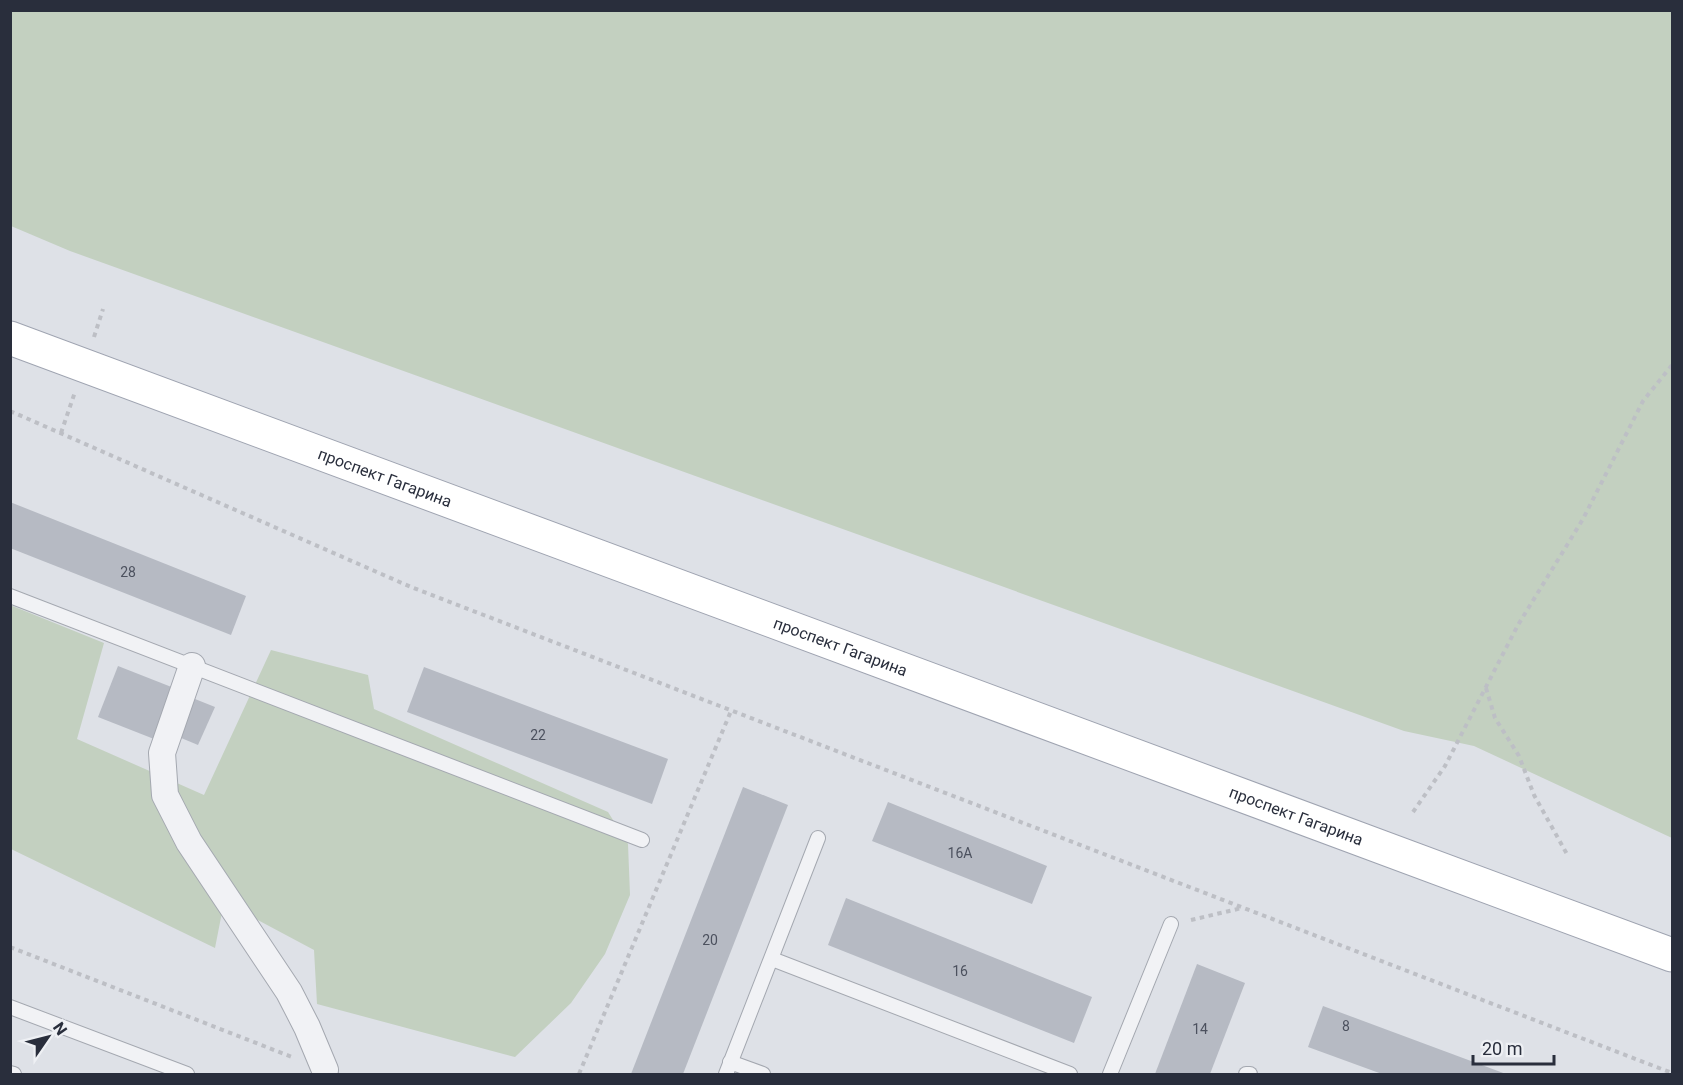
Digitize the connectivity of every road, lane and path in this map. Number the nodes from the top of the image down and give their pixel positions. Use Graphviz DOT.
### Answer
graph roads {
  1 [pos="10,338"];
  2 [pos="1672,365"];
  3 [pos="10,411"];
  4 [pos="10,596"];
  5 [pos="192,666"];
  6 [pos="1485,687"];
  7 [pos="731,711"];
  8 [pos="1413,812"];
  9 [pos="818,837"];
  10 [pos="642,840"];
  11 [pos="1568,856"];
  12 [pos="1242,908"];
  13 [pos="1171,924"];
  14 [pos="10,947"];
  15 [pos="1672,955"];
  16 [pos="772,959"];
  17 [pos="10,1008"];
  18 [pos="728,1068"];
  19 [pos="325,1070"];
  20 [pos="1672,1073"];
  21 [pos="187,1074"];
  22 [pos="579,1074"];
  23 [pos="763,1074"];
  24 [pos="1070,1074"];
  25 [pos="1110,1074"];
  1 -- 15 [label="main road, проспект Гагарина"];
  2 -- 6 [label="path"];
  3 -- 7 [label="path"];
  4 -- 5 [label="lane"];
  5 -- 10 [label="lane"];
  5 -- 19 [label="street"];
  6 -- 8 [label="path"];
  6 -- 11 [label="path"];
  7 -- 12 [label="path"];
  7 -- 22 [label="path"];
  9 -- 16 [label="lane"];
  12 -- 13 [label="path"];
  12 -- 20 [label="path"];
  13 -- 25 [label="lane"];
  14 -- 19 [label="path"];
  16 -- 18 [label="lane"];
  16 -- 24 [label="lane"];
  17 -- 21 [label="lane"];
  18 -- 23 [label="lane"];
}
